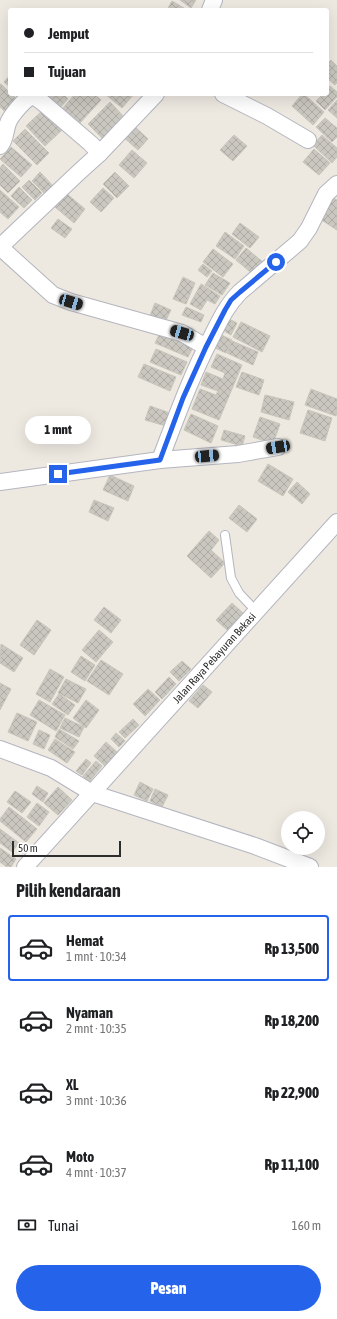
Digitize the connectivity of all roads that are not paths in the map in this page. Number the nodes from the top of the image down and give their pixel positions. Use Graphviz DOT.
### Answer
graph roads {
  1 [pos="154,96"];
  2 [pos="228,96"];
  3 [pos="308,140"];
  4 [pos="0,146"];
  5 [pos="100,153"];
  6 [pos="337,184"];
  7 [pos="0,247"];
  8 [pos="206,347"];
  9 [pos="278,447"];
  10 [pos="160,460"];
  11 [pos="0,482"];
  12 [pos="337,522"];
  13 [pos="225,535"];
  14 [pos="256,611"];
  15 [pos="0,749"];
  16 [pos="92,793"];
  17 [pos="26,867"];
  18 [pos="310,867"];
  1 -- 5 [label="street"];
  2 -- 3 [label="street"];
  4 -- 5 [label="street"];
  5 -- 7 [label="street"];
  6 -- 8 [label="street"];
  7 -- 8 [label="street"];
  8 -- 10 [label="street"];
  9 -- 10 [label="street"];
  10 -- 11 [label="street"];
  12 -- 14 [label="street, Jalan Raya Pebayuran Bekasi"];
  13 -- 14 [label="lane"];
  14 -- 16 [label="street, Jalan Raya Pebayuran Bekasi"];
  15 -- 16 [label="street"];
  16 -- 17 [label="street, Jalan Raya Pebayuran Bekasi"];
  16 -- 18 [label="street"];
}
